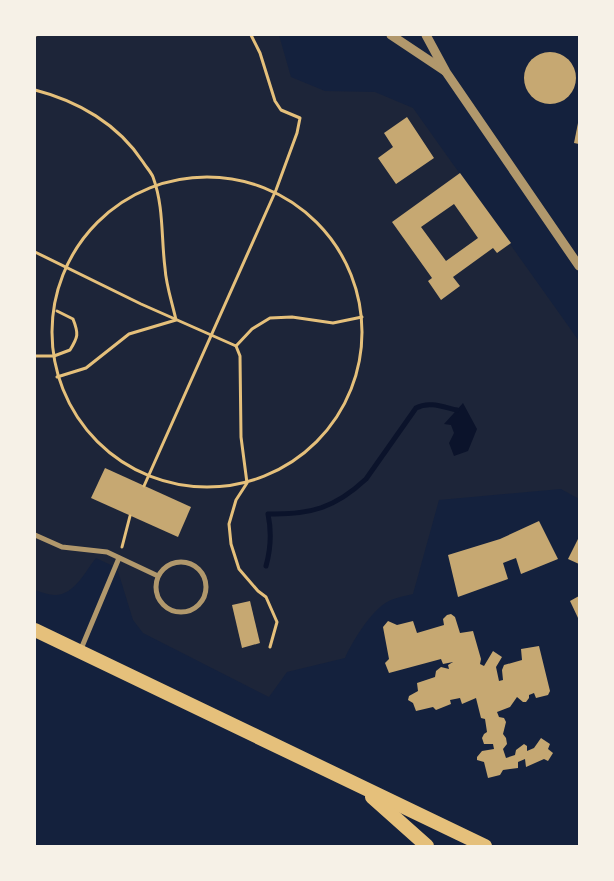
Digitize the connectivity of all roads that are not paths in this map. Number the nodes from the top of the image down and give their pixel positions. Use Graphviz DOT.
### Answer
graph roads {
  1 [pos="391,35"];
  2 [pos="426,35"];
  3 [pos="446,72"];
  4 [pos="579,266"];
  5 [pos="35,535"];
  6 [pos="119,558"];
  7 [pos="158,576"];
  8 [pos="35,630"];
  9 [pos="80,650"];
  10 [pos="361,786"];
  11 [pos="427,846"];
  12 [pos="485,846"];
  1 -- 3 [label="street"];
  2 -- 3 [label="street"];
  3 -- 4 [label="street"];
  5 -- 6 [label="street"];
  6 -- 7 [label="street"];
  6 -- 9 [label="street"];
  7 -- 7 [label="street"];
  8 -- 9 [label="highway"];
  9 -- 10 [label="highway"];
  10 -- 11 [label="highway"];
  10 -- 12 [label="highway"];
}
